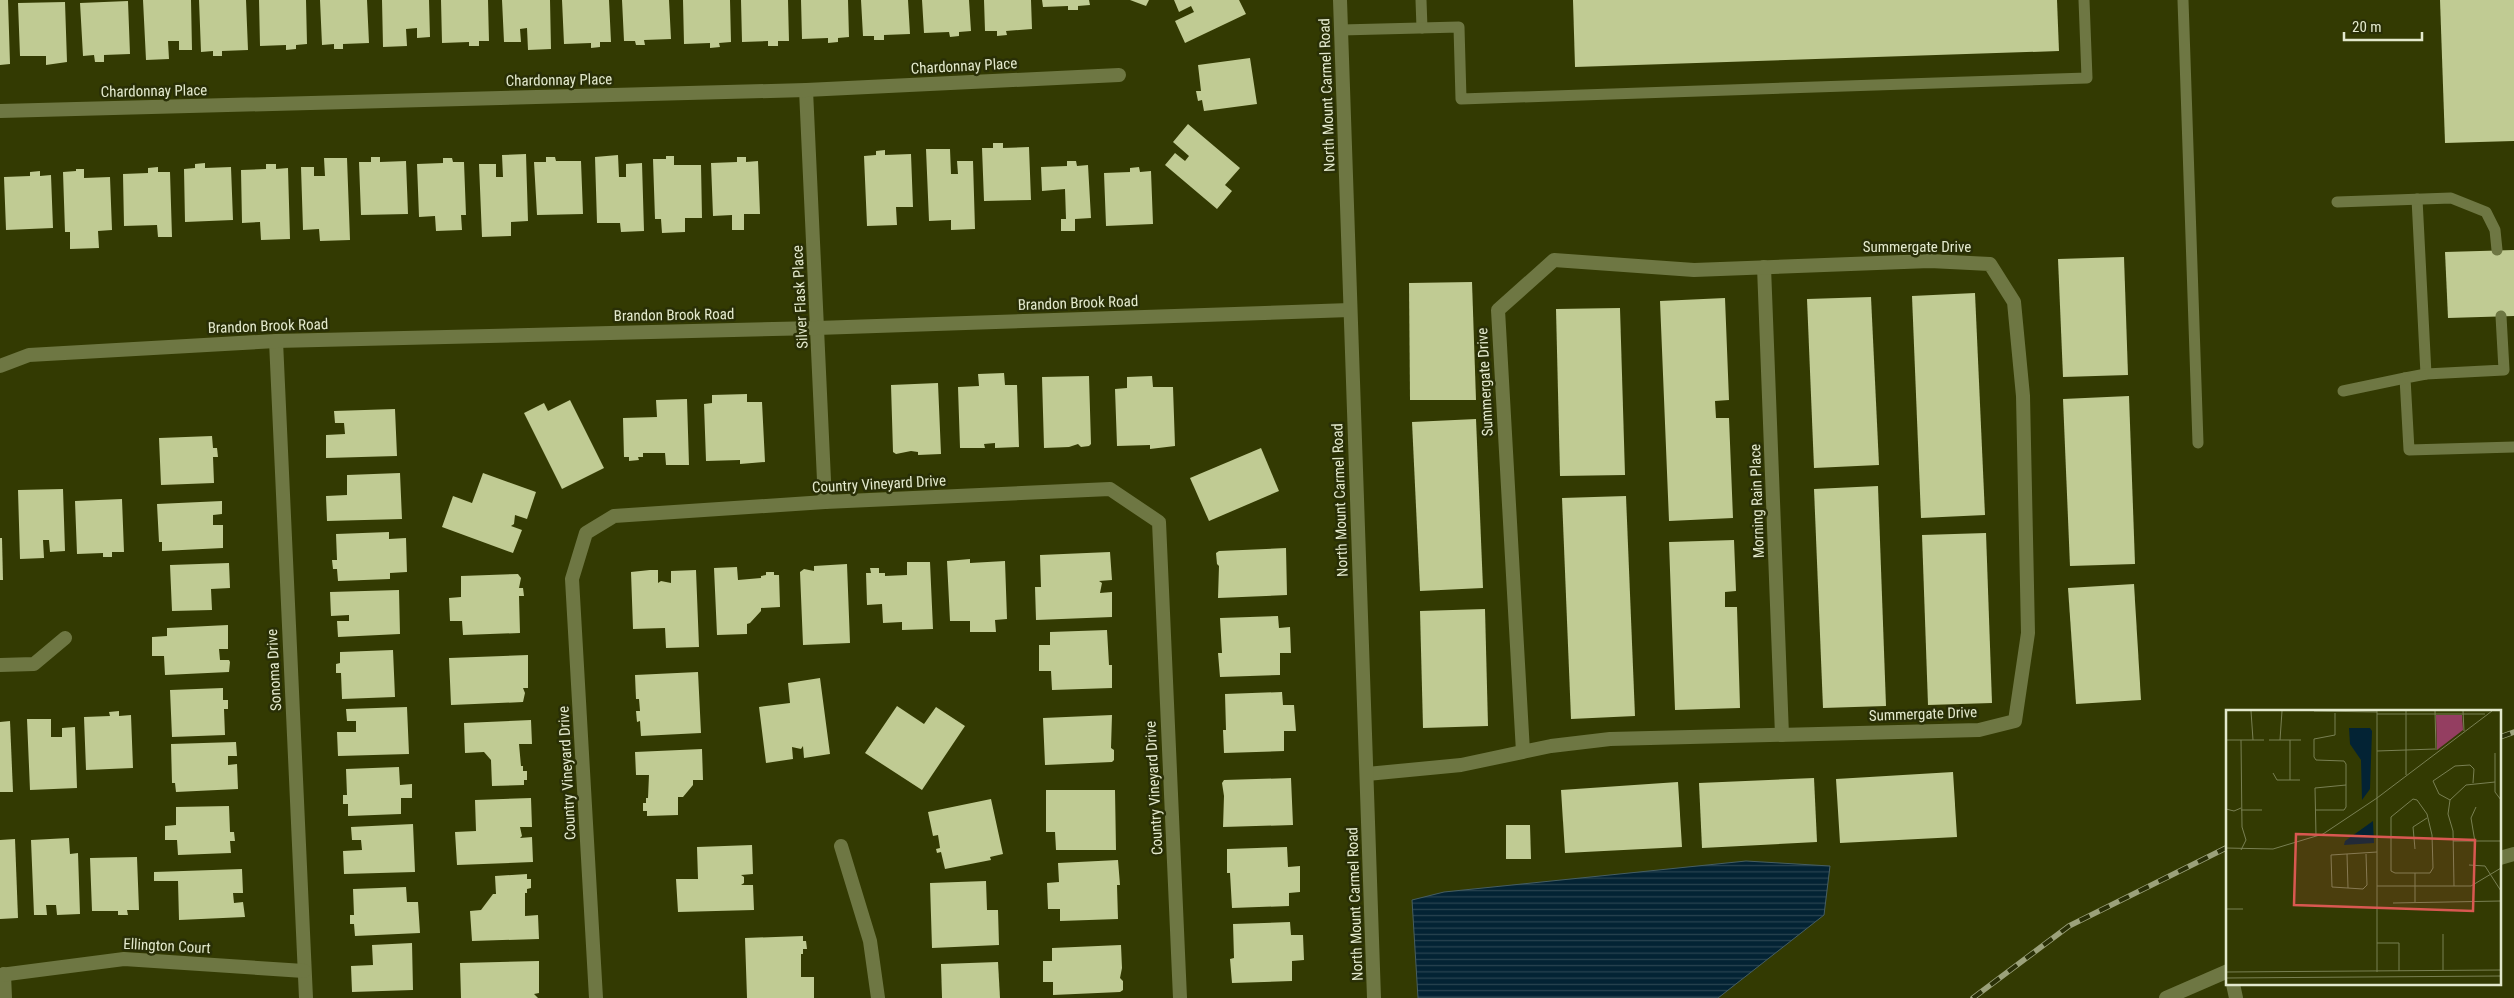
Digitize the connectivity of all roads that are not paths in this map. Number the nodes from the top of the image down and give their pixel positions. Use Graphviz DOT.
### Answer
graph roads {
  1 [pos="1340,0"];
  2 [pos="1421,0"];
  3 [pos="2084,0"];
  4 [pos="2183,0"];
  5 [pos="1422,28"];
  6 [pos="1341,30"];
  7 [pos="1119,75"];
  8 [pos="806,90"];
  9 [pos="0,111"];
  10 [pos="2417,199"];
  11 [pos="2337,202"];
  12 [pos="2497,250"];
  13 [pos="1764,267"];
  14 [pos="1350,310"];
  15 [pos="2501,316"];
  16 [pos="817,328"];
  17 [pos="276,341"];
  18 [pos="0,366"];
  19 [pos="2426,374"];
  20 [pos="2405,378"];
  21 [pos="2343,392"];
  22 [pos="2198,443"];
  23 [pos="2514,447"];
  24 [pos="825,502"];
  25 [pos="65,638"];
  26 [pos="0,665"];
  27 [pos="1782,735"];
  28 [pos="1522,752"];
  29 [pos="1367,774"];
  30 [pos="841,846"];
  31 [pos="304,971"];
  32 [pos="2226,972"];
  33 [pos="2,975"];
  34 [pos="5,998"];
  35 [pos="306,998"];
  36 [pos="596,998"];
  37 [pos="878,998"];
  38 [pos="1180,998"];
  39 [pos="1374,998"];
  40 [pos="2166,998"];
  1 -- 6 [label="street, North Mount Carmel Road"];
  2 -- 5 [label="lane"];
  3 -- 5 [label="lane"];
  4 -- 22 [label="lane"];
  5 -- 6 [label="lane"];
  6 -- 14 [label="street, North Mount Carmel Road"];
  7 -- 8 [label="street, Chardonnay Place"];
  8 -- 9 [label="street, Chardonnay Place"];
  8 -- 16 [label="street, Silver Flask Place"];
  10 -- 11 [label="lane"];
  10 -- 12 [label="lane"];
  10 -- 19 [label="lane"];
  13 -- 27 [label="street, Morning Rain Place"];
  13 -- 27 [label="street, Summergate Drive"];
  13 -- 28 [label="street, Summergate Drive"];
  14 -- 16 [label="street, Brandon Brook Road"];
  14 -- 29 [label="street, North Mount Carmel Road"];
  15 -- 19 [label="lane"];
  16 -- 17 [label="street, Brandon Brook Road"];
  16 -- 24 [label="street, Silver Flask Place"];
  17 -- 18 [label="street, Brandon Brook Road"];
  17 -- 31 [label="street, Sonoma Drive"];
  19 -- 20 [label="lane"];
  20 -- 21 [label="lane"];
  20 -- 23 [label="lane"];
  24 -- 36 [label="street, Country Vineyard Drive"];
  24 -- 38 [label="street, Country Vineyard Drive"];
  25 -- 26 [label="street"];
  27 -- 28 [label="street, Summergate Drive"];
  28 -- 29 [label="street, Summergate Drive"];
  29 -- 39 [label="street, North Mount Carmel Road"];
  30 -- 37 [label="street"];
  31 -- 33 [label="street, Ellington Court"];
  31 -- 35 [label="street, Sonoma Drive"];
  32 -- 40 [label="street"];
  33 -- 34 [label="street"];
}
